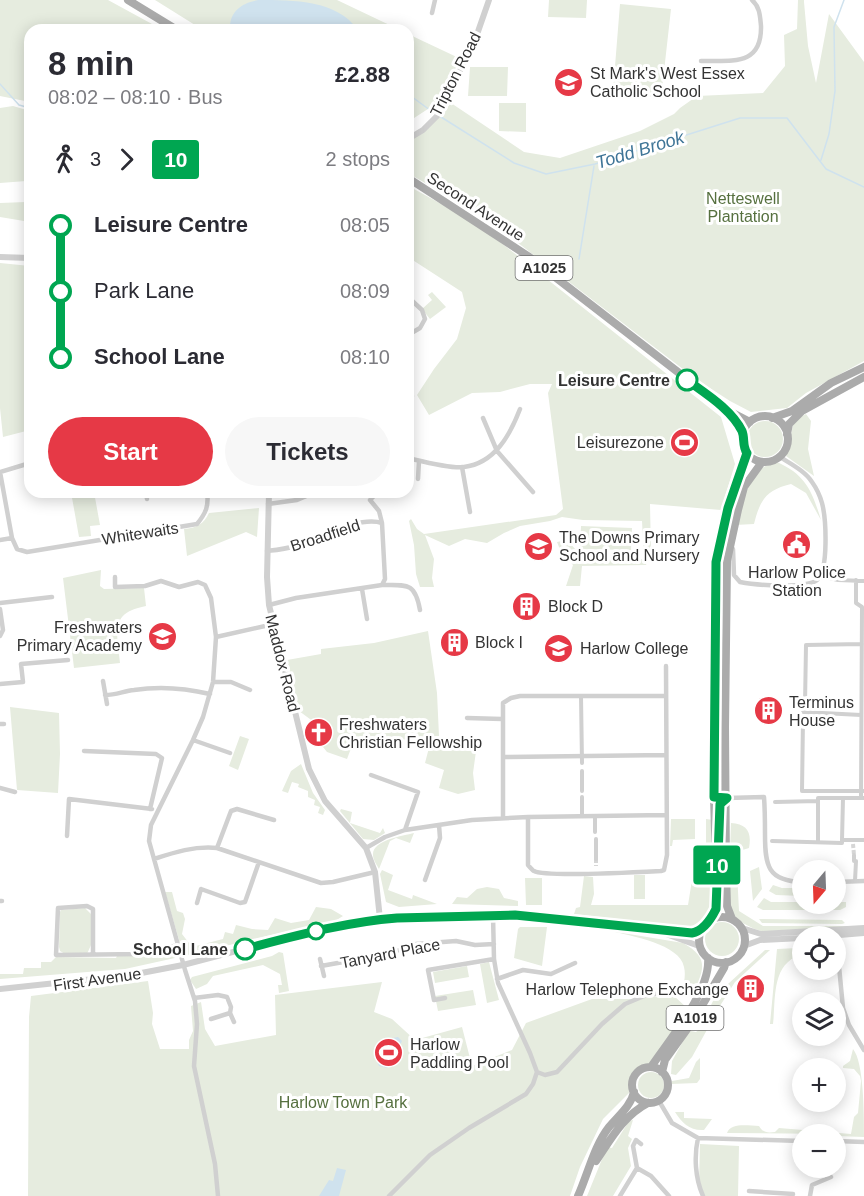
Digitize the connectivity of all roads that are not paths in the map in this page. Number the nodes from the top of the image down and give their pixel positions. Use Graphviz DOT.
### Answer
graph roads {
  1 [pos="128,0"];
  2 [pos="435,0"];
  3 [pos="489,0"];
  4 [pos="752,0"];
  5 [pos="432,13"];
  6 [pos="167,24"];
  7 [pos="701,61"];
  8 [pos="414,135"];
  9 [pos="414,182"];
  10 [pos="0,256"];
  11 [pos="24,258"];
  12 [pos="414,303"];
  13 [pos="414,332"];
  14 [pos="864,367"];
  15 [pos="864,377"];
  16 [pos="520,409"];
  17 [pos="727,411"];
  18 [pos="483,418"];
  19 [pos="772,418"];
  20 [pos="750,422"];
  21 [pos="743,433"];
  22 [pos="787,434"];
  23 [pos="497,451"];
  24 [pos="747,453"];
  25 [pos="780,457"];
  26 [pos="414,459"];
  27 [pos="419,460"];
  28 [pos="762,462"];
  29 [pos="24,465"];
  30 [pos="462,467"];
  31 [pos="0,472"];
  32 [pos="418,479"];
  33 [pos="532,492"];
  34 [pos="208,498"];
  35 [pos="268,498"];
  36 [pos="302,498"];
  37 [pos="372,498"];
  38 [pos="268,504"];
  39 [pos="470,512"];
  40 [pos="382,523"];
  41 [pos="733,534"];
  42 [pos="12,538"];
  43 [pos="0,540"];
  44 [pos="267,551"];
  45 [pos="821,576"];
  46 [pos="115,577"];
  47 [pos="855,580"];
  48 [pos="864,581"];
  49 [pos="382,585"];
  50 [pos="362,589"];
  51 [pos="52,597"];
  52 [pos="0,603"];
  53 [pos="269,605"];
  54 [pos="0,609"];
  55 [pos="420,610"];
  56 [pos="367,619"];
  57 [pos="274,624"];
  58 [pos="0,636"];
  59 [pos="216,637"];
  60 [pos="863,640"];
  61 [pos="68,660"];
  62 [pos="666,666"];
  63 [pos="103,681"];
  64 [pos="213,682"];
  65 [pos="0,684"];
  66 [pos="250,690"];
  67 [pos="210,694"];
  68 [pos="105,695"];
  69 [pos="581,695"];
  70 [pos="666,696"];
  71 [pos="107,704"];
  72 [pos="861,715"];
  73 [pos="803,716"];
  74 [pos="467,718"];
  75 [pos="502,720"];
  76 [pos="862,734"];
  77 [pos="193,740"];
  78 [pos="84,751"];
  79 [pos="230,753"];
  80 [pos="666,755"];
  81 [pos="582,756"];
  82 [pos="502,757"];
  83 [pos="582,764"];
  84 [pos="582,771"];
  85 [pos="370,776"];
  86 [pos="0,788"];
  87 [pos="582,791"];
  88 [pos="862,791"];
  89 [pos="15,792"];
  90 [pos="62,798"];
  91 [pos="582,798"];
  92 [pos="727,798"];
  93 [pos="843,798"];
  94 [pos="862,798"];
  95 [pos="69,799"];
  96 [pos="818,801"];
  97 [pos="775,802"];
  98 [pos="150,808"];
  99 [pos="158,810"];
  100 [pos="666,815"];
  101 [pos="582,816"];
  102 [pos="595,816"];
  103 [pos="528,817"];
  104 [pos="503,818"];
  105 [pos="274,820"];
  106 [pos="439,825"];
  107 [pos="405,830"];
  108 [pos="596,832"];
  109 [pos="68,836"];
  110 [pos="596,839"];
  111 [pos="842,840"];
  112 [pos="864,840"];
  113 [pos="772,841"];
  114 [pos="818,842"];
  115 [pos="217,848"];
  116 [pos="366,848"];
  117 [pos="854,855"];
  118 [pos="154,859"];
  119 [pos="596,859"];
  120 [pos="259,862"];
  121 [pos="596,866"];
  122 [pos="375,872"];
  123 [pos="596,873"];
  124 [pos="425,880"];
  125 [pos="792,881"];
  126 [pos="846,881"];
  127 [pos="855,881"];
  128 [pos="864,881"];
  129 [pos="197,903"];
  130 [pos="493,915"];
  131 [pos="380,919"];
  132 [pos="732,919"];
  133 [pos="711,920"];
  134 [pos="702,928"];
  135 [pos="742,928"];
  136 [pos="864,928"];
  137 [pos="656,931"];
  138 [pos="864,933"];
  139 [pos="846,934"];
  140 [pos="792,938"];
  141 [pos="494,944"];
  142 [pos="178,945"];
  143 [pos="699,946"];
  144 [pos="744,946"];
  145 [pos="93,954"];
  146 [pos="708,958"];
  147 [pos="320,959"];
  148 [pos="494,959"];
  149 [pos="726,962"];
  150 [pos="575,963"];
  151 [pos="183,965"];
  152 [pos="321,966"];
  153 [pos="324,976"];
  154 [pos="497,979"];
  155 [pos="840,980"];
  156 [pos="0,989"];
  157 [pos="666,992"];
  158 [pos="194,998"];
  159 [pos="445,998"];
  160 [pos="230,1013"];
  161 [pos="211,1019"];
  162 [pos="234,1022"];
  163 [pos="864,1050"];
  164 [pos="651,1067"];
  165 [pos="537,1072"];
  166 [pos="662,1072"];
  167 [pos="634,1092"];
  168 [pos="659,1101"];
  169 [pos="648,1103"];
  170 [pos="698,1138"];
  171 [pos="792,1141"];
  172 [pos="846,1141"];
  173 [pos="864,1142"];
  174 [pos="641,1144"];
  175 [pos="637,1168"];
  176 [pos="589,1170"];
  177 [pos="829,1178"];
  178 [pos="749,1191"];
  179 [pos="773,1194"];
  180 [pos="793,1194"];
  181 [pos="218,1196"];
  182 [pos="389,1196"];
  183 [pos="578,1196"];
  184 [pos="620,1196"];
  185 [pos="669,1196"];
  186 [pos="702,1196"];
  187 [pos="810,1196"];
  1 -- 6 [label="main road"];
  2 -- 5 [label="street"];
  3 -- 8 [label="street, Tripton Road"];
  4 -- 7 [label="street"];
  9 -- 17 [label="main road, Second Avenue / A1025"];
  10 -- 11 [label="street"];
  12 -- 13 [label="street"];
  14 -- 19 [label="main road"];
  15 -- 22 [label="main road"];
  16 -- 23 [label="street"];
  17 -- 20 [label="main road, Second Avenue / A1025"];
  17 -- 21 [label="main road, Second Avenue / A1025"];
  18 -- 23 [label="street"];
  19 -- 20 [label="main road"];
  19 -- 22 [label="main road"];
  20 -- 21 [label="main road"];
  21 -- 24 [label="main road"];
  22 -- 25 [label="main road"];
  23 -- 30 [label="street"];
  23 -- 33 [label="street"];
  24 -- 28 [label="main road"];
  24 -- 133 [label="main road"];
  25 -- 28 [label="main road"];
  25 -- 45 [label="street"];
  26 -- 27 [label="street"];
  27 -- 30 [label="street"];
  27 -- 32 [label="street"];
  28 -- 41 [label="main road"];
  29 -- 31 [label="street"];
  30 -- 39 [label="street"];
  31 -- 42 [label="street"];
  34 -- 42 [label="street, Whitewaits"];
  35 -- 38 [label="street, Maddox Road"];
  36 -- 38 [label="street"];
  37 -- 40 [label="street, Broadfield"];
  38 -- 44 [label="street, Maddox Road"];
  40 -- 44 [label="street, Broadfield"];
  40 -- 49 [label="street, Broadfield"];
  41 -- 45 [label="street"];
  41 -- 92 [label="main road"];
  42 -- 43 [label="street"];
  44 -- 53 [label="street, Maddox Road"];
  45 -- 47 [label="street"];
  46 -- 59 [label="street"];
  47 -- 48 [label="street"];
  47 -- 60 [label="street"];
  49 -- 50 [label="street"];
  49 -- 55 [label="street"];
  50 -- 53 [label="street"];
  50 -- 56 [label="street"];
  51 -- 52 [label="street"];
  53 -- 57 [label="street, Maddox Road"];
  54 -- 58 [label="street"];
  57 -- 59 [label="street"];
  57 -- 116 [label="street, Maddox Road"];
  59 -- 64 [label="street"];
  60 -- 72 [label="street"];
  60 -- 73 [label="street"];
  61 -- 65 [label="street"];
  62 -- 70 [label="street"];
  63 -- 68 [label="street"];
  64 -- 66 [label="street"];
  64 -- 67 [label="street"];
  67 -- 68 [label="street"];
  67 -- 77 [label="street"];
  68 -- 71 [label="street"];
  69 -- 70 [label="street"];
  69 -- 75 [label="street"];
  69 -- 81 [label="street"];
  70 -- 80 [label="street"];
  72 -- 73 [label="street"];
  72 -- 76 [label="street"];
  73 -- 88 [label="street"];
  74 -- 75 [label="street"];
  75 -- 82 [label="street"];
  76 -- 88 [label="street"];
  77 -- 79 [label="street"];
  77 -- 99 [label="street"];
  78 -- 98 [label="street"];
  80 -- 81 [label="street"];
  80 -- 100 [label="street"];
  81 -- 82 [label="street"];
  81 -- 83 [label="street"];
  82 -- 104 [label="street"];
  84 -- 87 [label="street"];
  85 -- 107 [label="street"];
  86 -- 89 [label="street"];
  88 -- 94 [label="street"];
  90 -- 95 [label="street"];
  91 -- 101 [label="street"];
  92 -- 125 [label="street"];
  92 -- 132 [label="main road"];
  93 -- 94 [label="street"];
  93 -- 96 [label="street"];
  93 -- 111 [label="street"];
  95 -- 98 [label="street"];
  95 -- 109 [label="street"];
  96 -- 97 [label="street"];
  96 -- 114 [label="street"];
  98 -- 99 [label="street"];
  99 -- 118 [label="street"];
  100 -- 102 [label="street"];
  100 -- 123 [label="street"];
  101 -- 102 [label="street"];
  101 -- 103 [label="street"];
  102 -- 108 [label="street"];
  103 -- 104 [label="street"];
  103 -- 123 [label="street"];
  104 -- 106 [label="street"];
  105 -- 115 [label="street"];
  106 -- 107 [label="street"];
  106 -- 124 [label="street"];
  107 -- 116 [label="street"];
  110 -- 119 [label="street"];
  111 -- 112 [label="street"];
  111 -- 114 [label="street"];
  113 -- 114 [label="street"];
  115 -- 118 [label="street"];
  115 -- 120 [label="street"];
  116 -- 122 [label="street, Maddox Road"];
  117 -- 127 [label="street"];
  118 -- 142 [label="street"];
  120 -- 122 [label="street"];
  120 -- 129 [label="street"];
  121 -- 123 [label="street"];
  122 -- 131 [label="street, Maddox Road"];
  126 -- 127 [label="street"];
  127 -- 128 [label="street"];
  130 -- 131 [label="street, First Avenue"];
  130 -- 137 [label="street, First Avenue"];
  130 -- 141 [label="street"];
  131 -- 151 [label="street, First Avenue"];
  132 -- 133 [label="main road"];
  132 -- 135 [label="main road"];
  133 -- 134 [label="main road"];
  134 -- 137 [label="street, First Avenue"];
  134 -- 143 [label="main road"];
  135 -- 136 [label="street"];
  135 -- 144 [label="main road"];
  137 -- 143 [label="street, First Avenue"];
  138 -- 139 [label="street"];
  140 -- 144 [label="street"];
  141 -- 148 [label="street"];
  141 -- 152 [label="street, Tanyard Place"];
  142 -- 145 [label="street"];
  142 -- 151 [label="street"];
  143 -- 146 [label="main road"];
  144 -- 149 [label="main road"];
  145 -- 145 [label="street"];
  146 -- 149 [label="main road"];
  146 -- 164 [label="main road, A1019"];
  147 -- 152 [label="street, Tanyard Place"];
  148 -- 154 [label="street"];
  148 -- 159 [label="street"];
  149 -- 166 [label="main road, A1019"];
  150 -- 154 [label="street"];
  151 -- 156 [label="street, First Avenue"];
  151 -- 158 [label="street"];
  152 -- 153 [label="street, Tanyard Place"];
  154 -- 165 [label="street"];
  155 -- 163 [label="street"];
  157 -- 165 [label="street"];
  158 -- 160 [label="street"];
  158 -- 181 [label="street"];
  160 -- 161 [label="street"];
  160 -- 162 [label="street"];
  164 -- 166 [label="main road"];
  164 -- 167 [label="main road"];
  165 -- 182 [label="street"];
  166 -- 168 [label="main road"];
  167 -- 169 [label="main road"];
  167 -- 176 [label="main road"];
  168 -- 169 [label="main road"];
  168 -- 170 [label="street"];
  169 -- 176 [label="main road"];
  170 -- 171 [label="street"];
  170 -- 186 [label="street"];
  172 -- 173 [label="street"];
  174 -- 175 [label="street"];
  175 -- 184 [label="street"];
  175 -- 185 [label="street"];
  176 -- 183 [label="main road"];
  177 -- 187 [label="street"];
  178 -- 179 [label="street"];
  179 -- 180 [label="street"];
}
